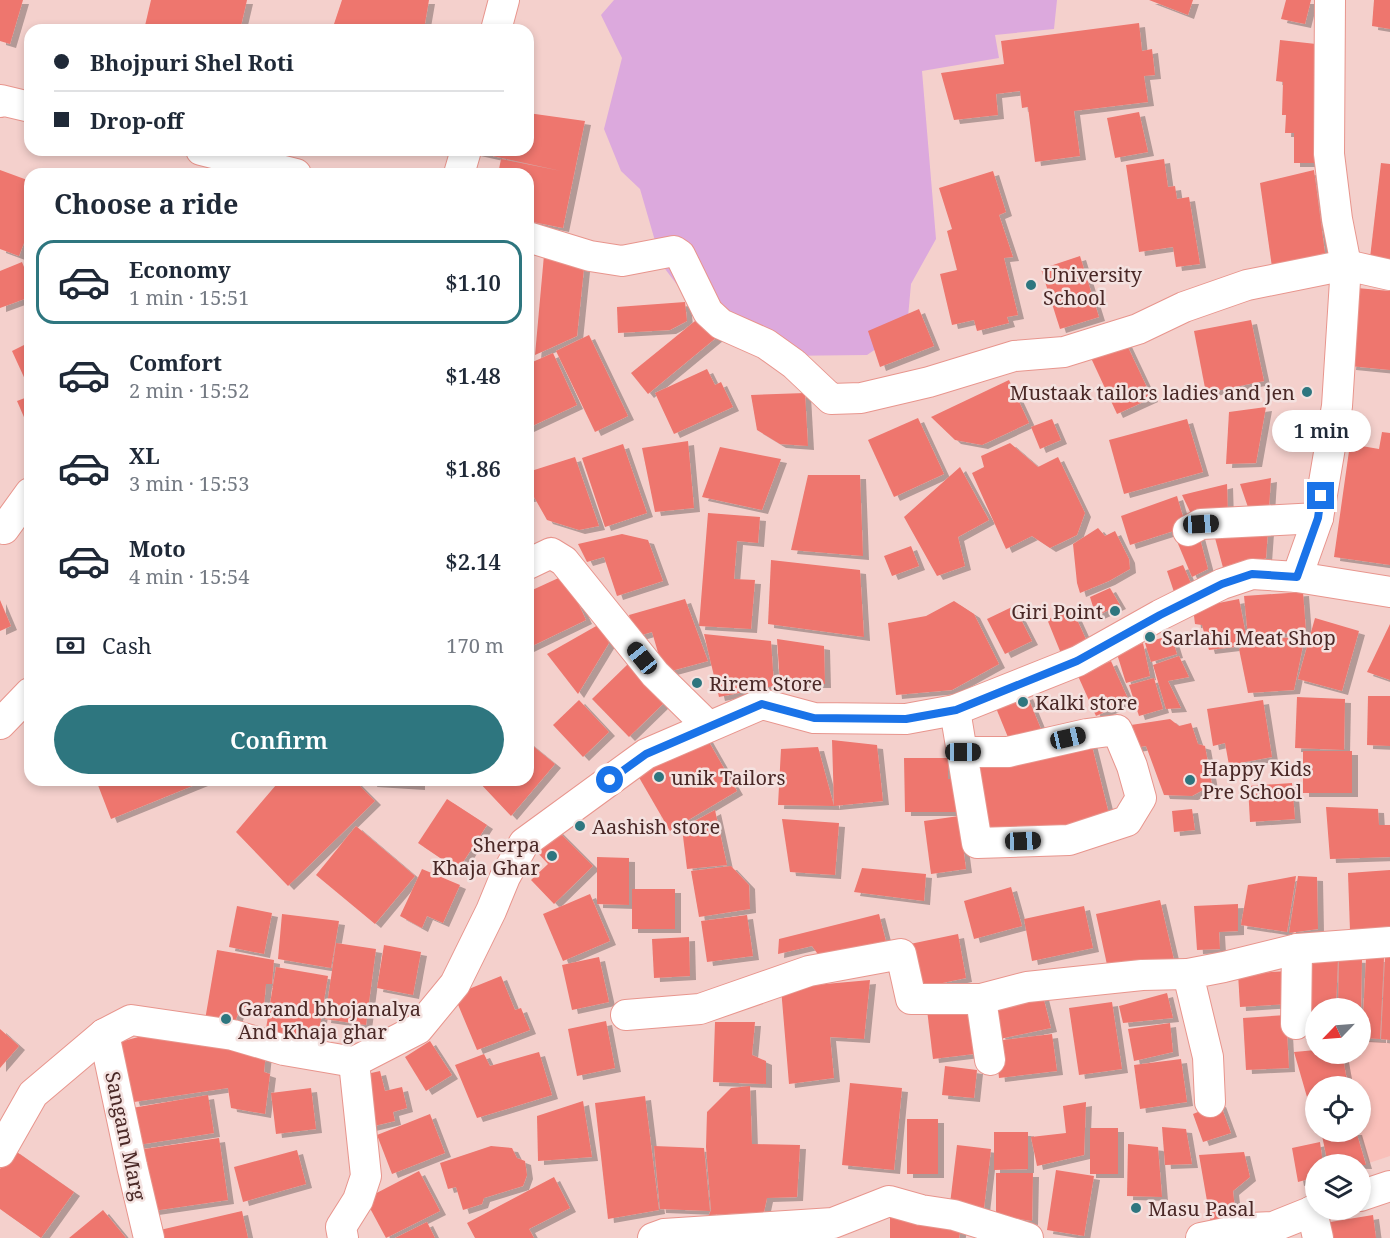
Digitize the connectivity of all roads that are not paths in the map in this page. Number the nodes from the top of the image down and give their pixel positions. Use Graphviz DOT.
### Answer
graph roads {
  1 [pos="504,0"];
  2 [pos="1330,0"];
  3 [pos="498,24"];
  4 [pos="0,100"];
  5 [pos="24,106"];
  6 [pos="225,156"];
  7 [pos="272,168"];
  8 [pos="534,239"];
  9 [pos="1346,265"];
  10 [pos="1390,275"];
  11 [pos="24,501"];
  12 [pos="1318,518"];
  13 [pos="4,529"];
  14 [pos="1188,531"];
  15 [pos="534,561"];
  16 [pos="1297,577"];
  17 [pos="1390,592"];
  18 [pos="24,699"];
  19 [pos="956,710"];
  20 [pos="0,724"];
  21 [pos="708,726"];
  22 [pos="963,752"];
  23 [pos="1390,942"];
  24 [pos="1297,949"];
  25 [pos="1188,974"];
  26 [pos="981,999"];
  27 [pos="626,1015"];
  28 [pos="1296,1024"];
  29 [pos="104,1034"];
  30 [pos="990,1060"];
  31 [pos="354,1062"];
  32 [pos="1210,1102"];
  33 [pos="0,1152"];
  34 [pos="1390,1186"];
  35 [pos="1371,1192"];
  36 [pos="1311,1220"];
  37 [pos="149,1238"];
  38 [pos="343,1238"];
  39 [pos="653,1238"];
  40 [pos="1028,1238"];
  41 [pos="1201,1238"];
  1 -- 3 [label="street"];
  2 -- 9 [label="street"];
  4 -- 5 [label="street"];
  6 -- 7 [label="street"];
  8 -- 9 [label="street"];
  9 -- 10 [label="street"];
  9 -- 12 [label="street"];
  11 -- 13 [label="street"];
  12 -- 14 [label="street"];
  12 -- 16 [label="street"];
  15 -- 21 [label="street"];
  16 -- 17 [label="street"];
  16 -- 19 [label="street"];
  18 -- 20 [label="street"];
  19 -- 21 [label="street"];
  19 -- 22 [label="street"];
  21 -- 31 [label="street"];
  22 -- 22 [label="street"];
  23 -- 24 [label="street"];
  24 -- 25 [label="street"];
  24 -- 28 [label="street"];
  25 -- 26 [label="street"];
  25 -- 32 [label="street"];
  26 -- 27 [label="street"];
  26 -- 30 [label="street"];
  29 -- 31 [label="street"];
  29 -- 33 [label="street"];
  29 -- 37 [label="street, Sangam Marg"];
  31 -- 38 [label="street"];
  34 -- 35 [label="street"];
  36 -- 41 [label="street"];
  39 -- 40 [label="street"];
}
